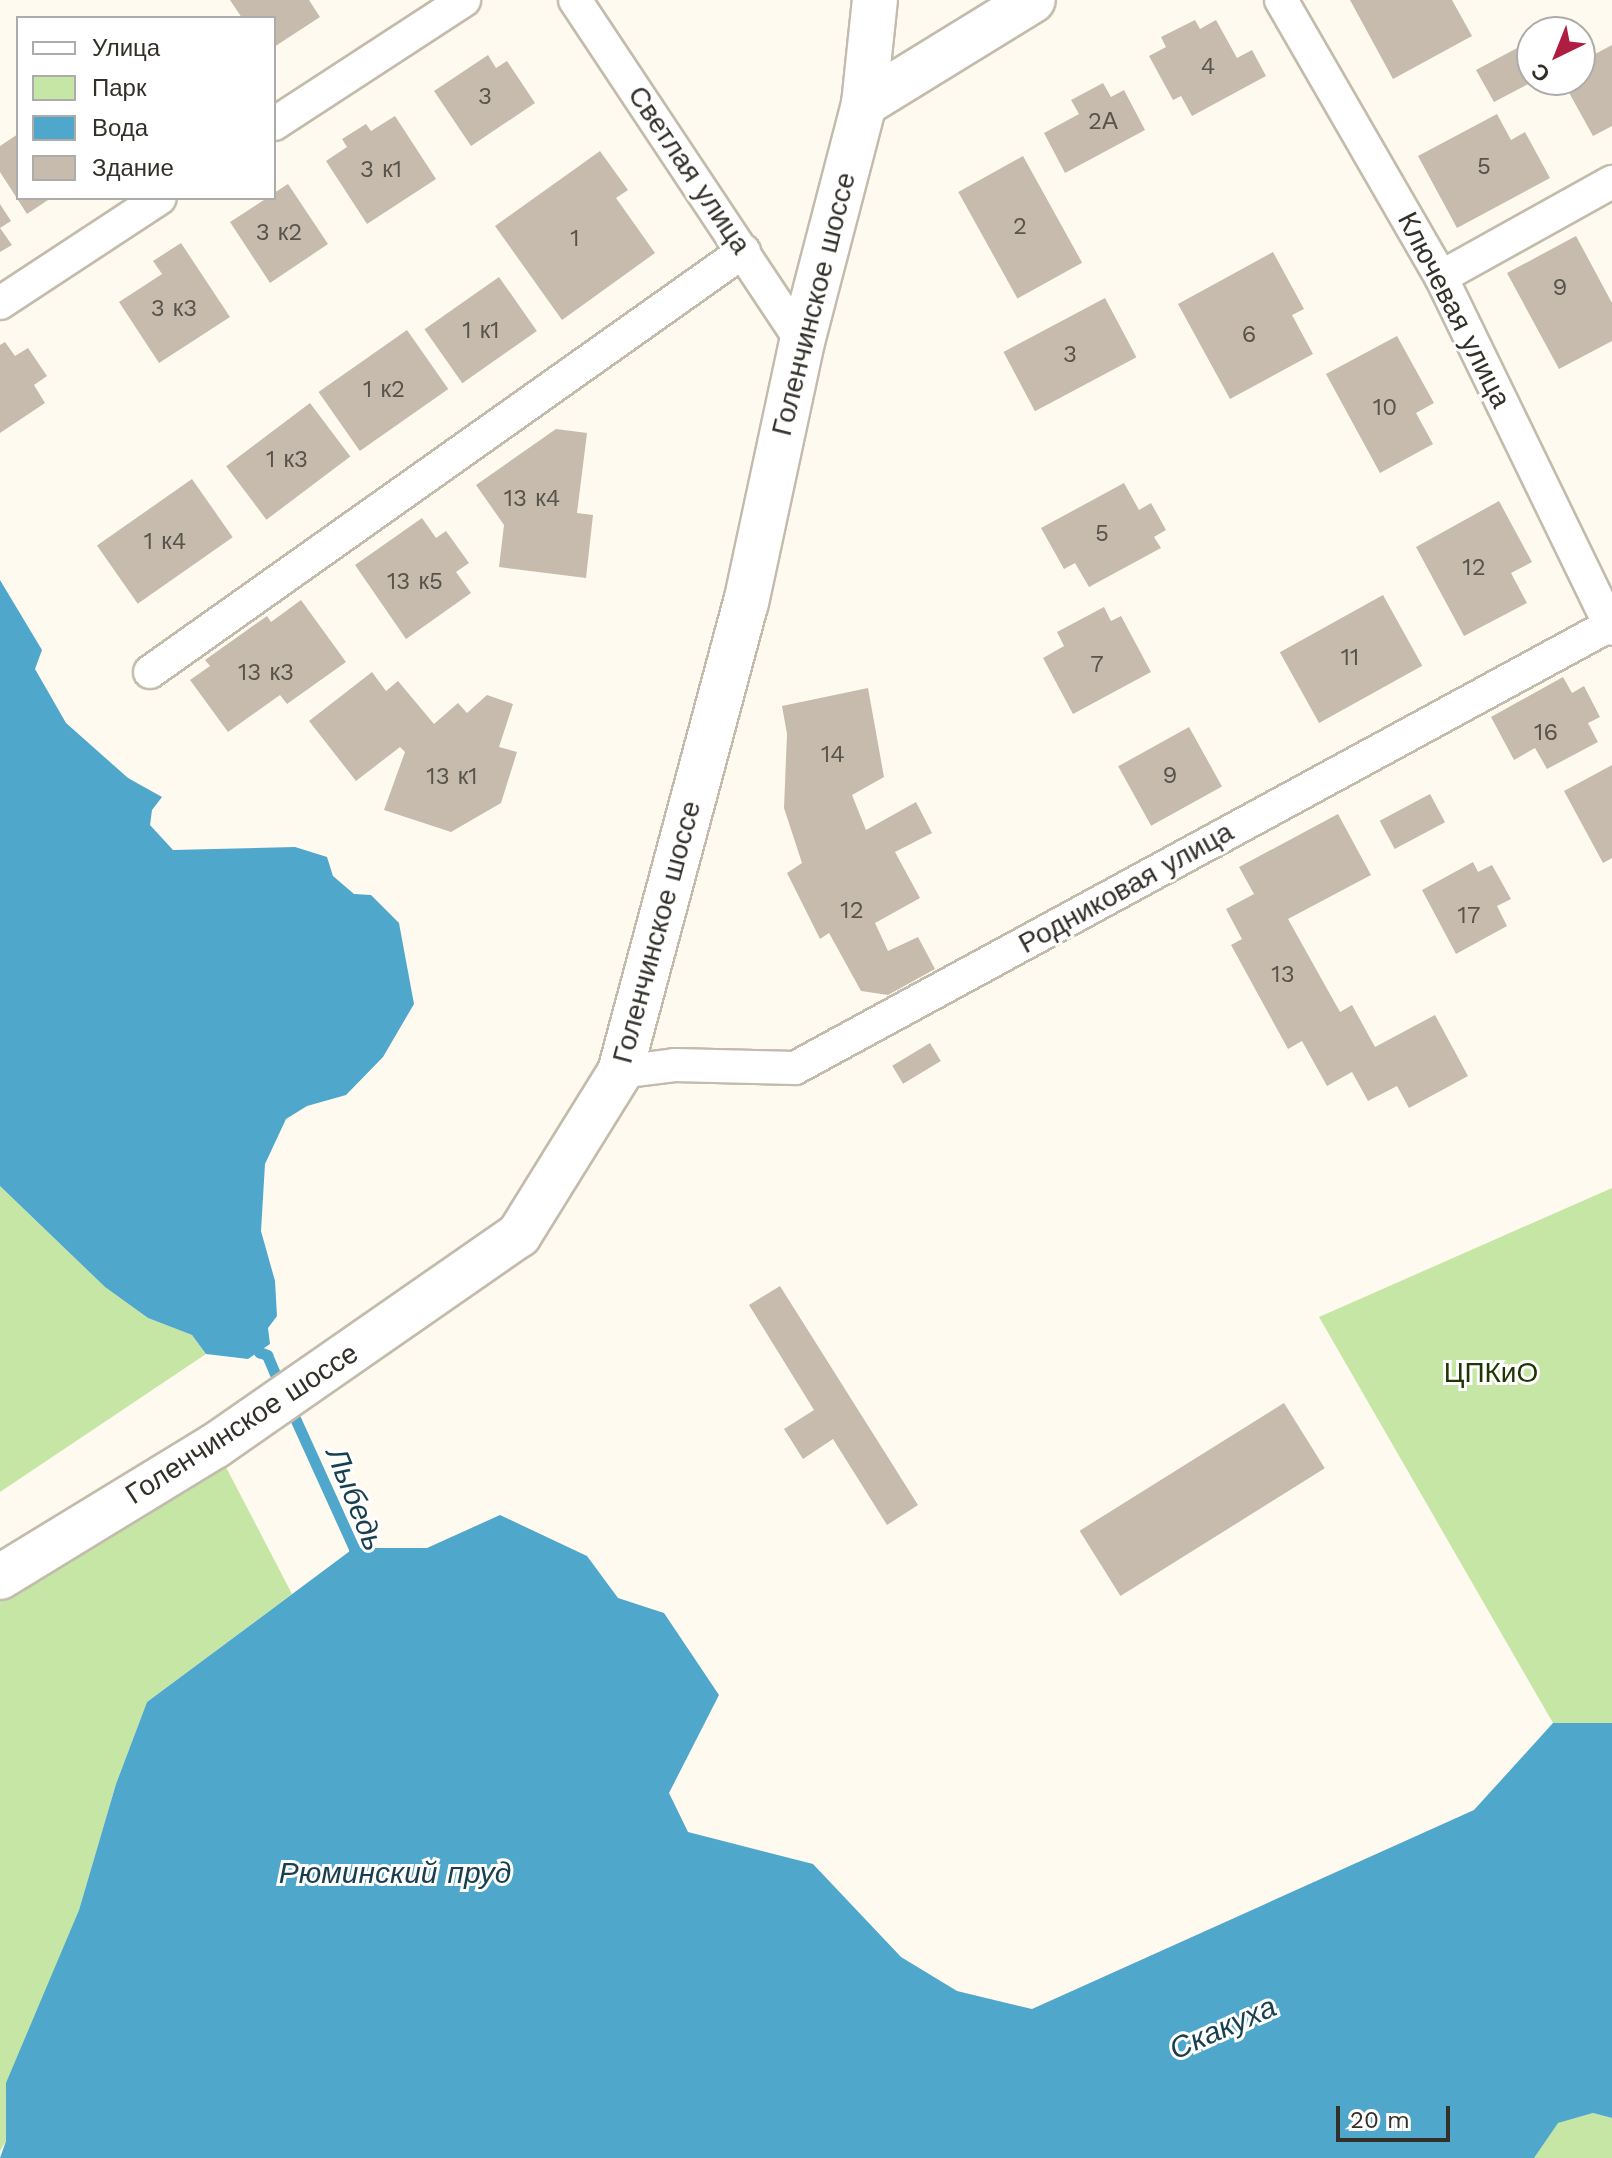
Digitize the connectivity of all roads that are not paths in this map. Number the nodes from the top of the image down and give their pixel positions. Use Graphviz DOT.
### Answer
graph roads {
  1 [pos="464,0"];
  2 [pos="575,0"];
  3 [pos="875,0"];
  4 [pos="1033,0"];
  5 [pos="1281,0"];
  6 [pos="864,104"];
  7 [pos="276,123"];
  8 [pos="1612,182"];
  9 [pos="157,200"];
  10 [pos="744,251"];
  11 [pos="1441,277"];
  12 [pos="0,303"];
  13 [pos="802,342"];
  14 [pos="1611,626"];
  15 [pos="150,672"];
  16 [pos="620,1072"];
  17 [pos="0,1577"];
  1 -- 7 [label="street"];
  2 -- 10 [label="street, Светлая улица"];
  3 -- 6 [label="street, Голенчинское шоссе"];
  4 -- 6 [label="street"];
  5 -- 11 [label="street, Ключевая улица"];
  6 -- 13 [label="street, Голенчинское шоссе"];
  8 -- 11 [label="street"];
  9 -- 12 [label="street"];
  10 -- 13 [label="street, Светлая улица"];
  10 -- 15 [label="street"];
  11 -- 14 [label="street, Ключевая улица"];
  13 -- 16 [label="street, Голенчинское шоссе"];
  14 -- 16 [label="street, Родниковая улица"];
  16 -- 17 [label="street, Голенчинское шоссе"];
}
